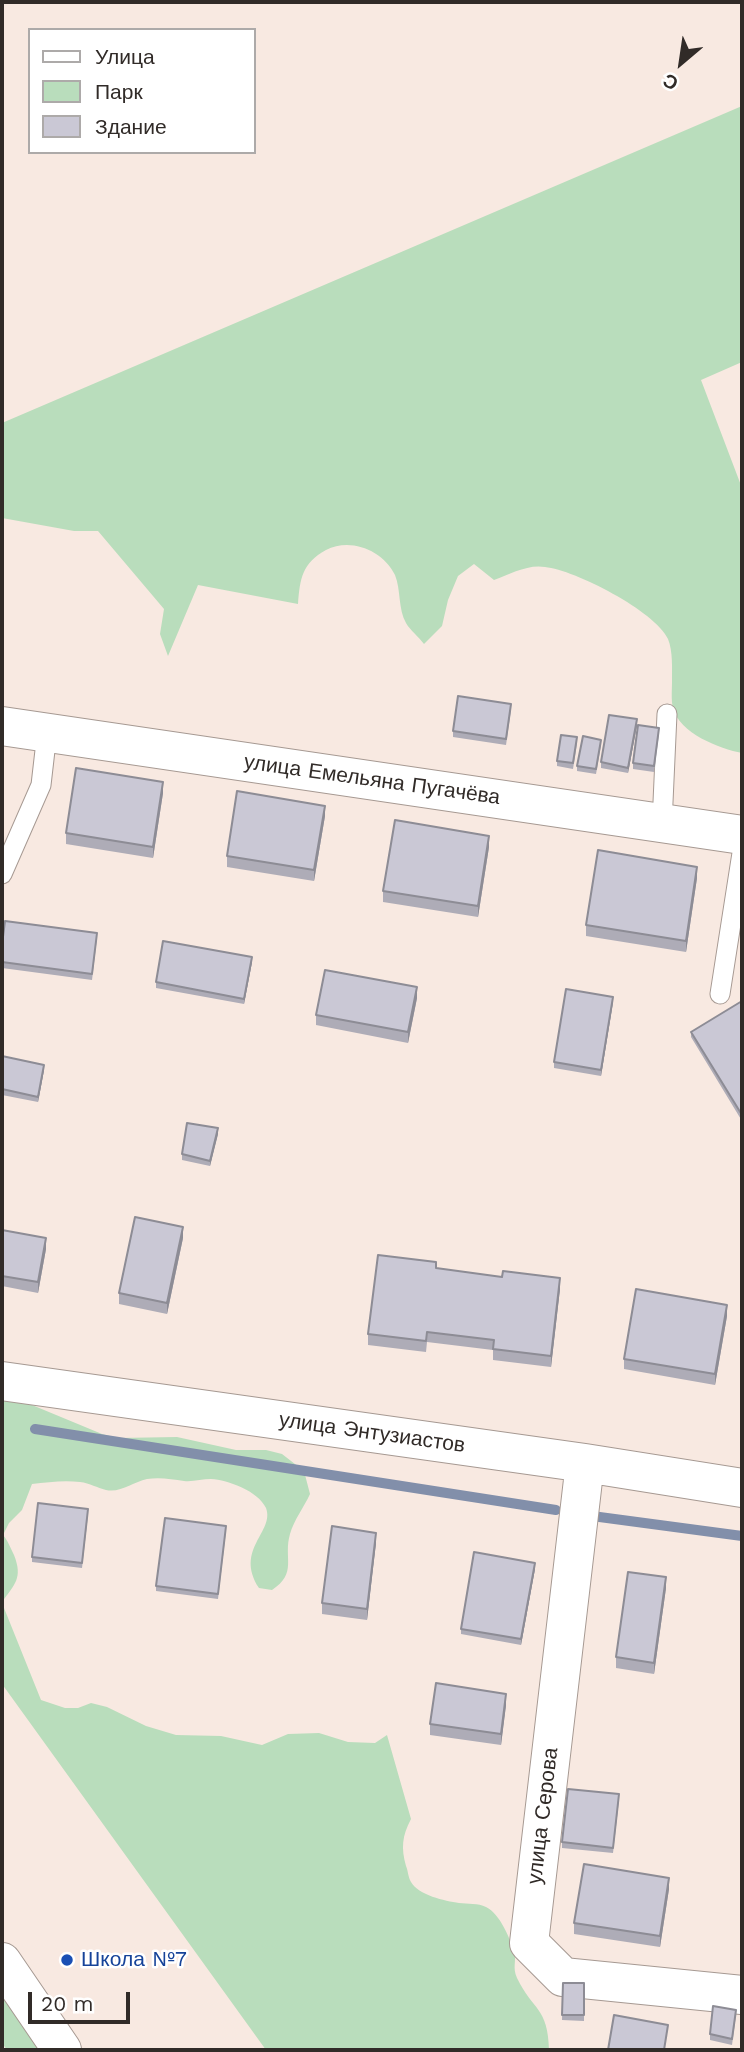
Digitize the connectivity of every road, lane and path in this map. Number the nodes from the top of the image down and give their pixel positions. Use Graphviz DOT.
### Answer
graph roads {
  1 [pos="667,715"];
  2 [pos="2,726"];
  3 [pos="47,733"];
  4 [pos="662,824"];
  5 [pos="742,835"];
  6 [pos="742,853"];
  7 [pos="2,874"];
  8 [pos="720,994"];
  9 [pos="2,1381"];
  10 [pos="585,1463"];
  11 [pos="742,1488"];
  12 [pos="2,1962"];
  13 [pos="742,1995"];
  14 [pos="62,2050"];
  1 -- 4 [label="lane"];
  2 -- 3 [label="street, улица Емельяна Пугачёва"];
  3 -- 4 [label="street, улица Емельяна Пугачёва"];
  3 -- 7 [label="lane"];
  4 -- 5 [label="street, улица Емельяна Пугачёва"];
  6 -- 8 [label="lane"];
  9 -- 10 [label="street, улица Энтузиастов"];
  10 -- 11 [label="street, улица Энтузиастов"];
  10 -- 13 [label="street, улица Серова"];
  12 -- 14 [label="street"];
}
